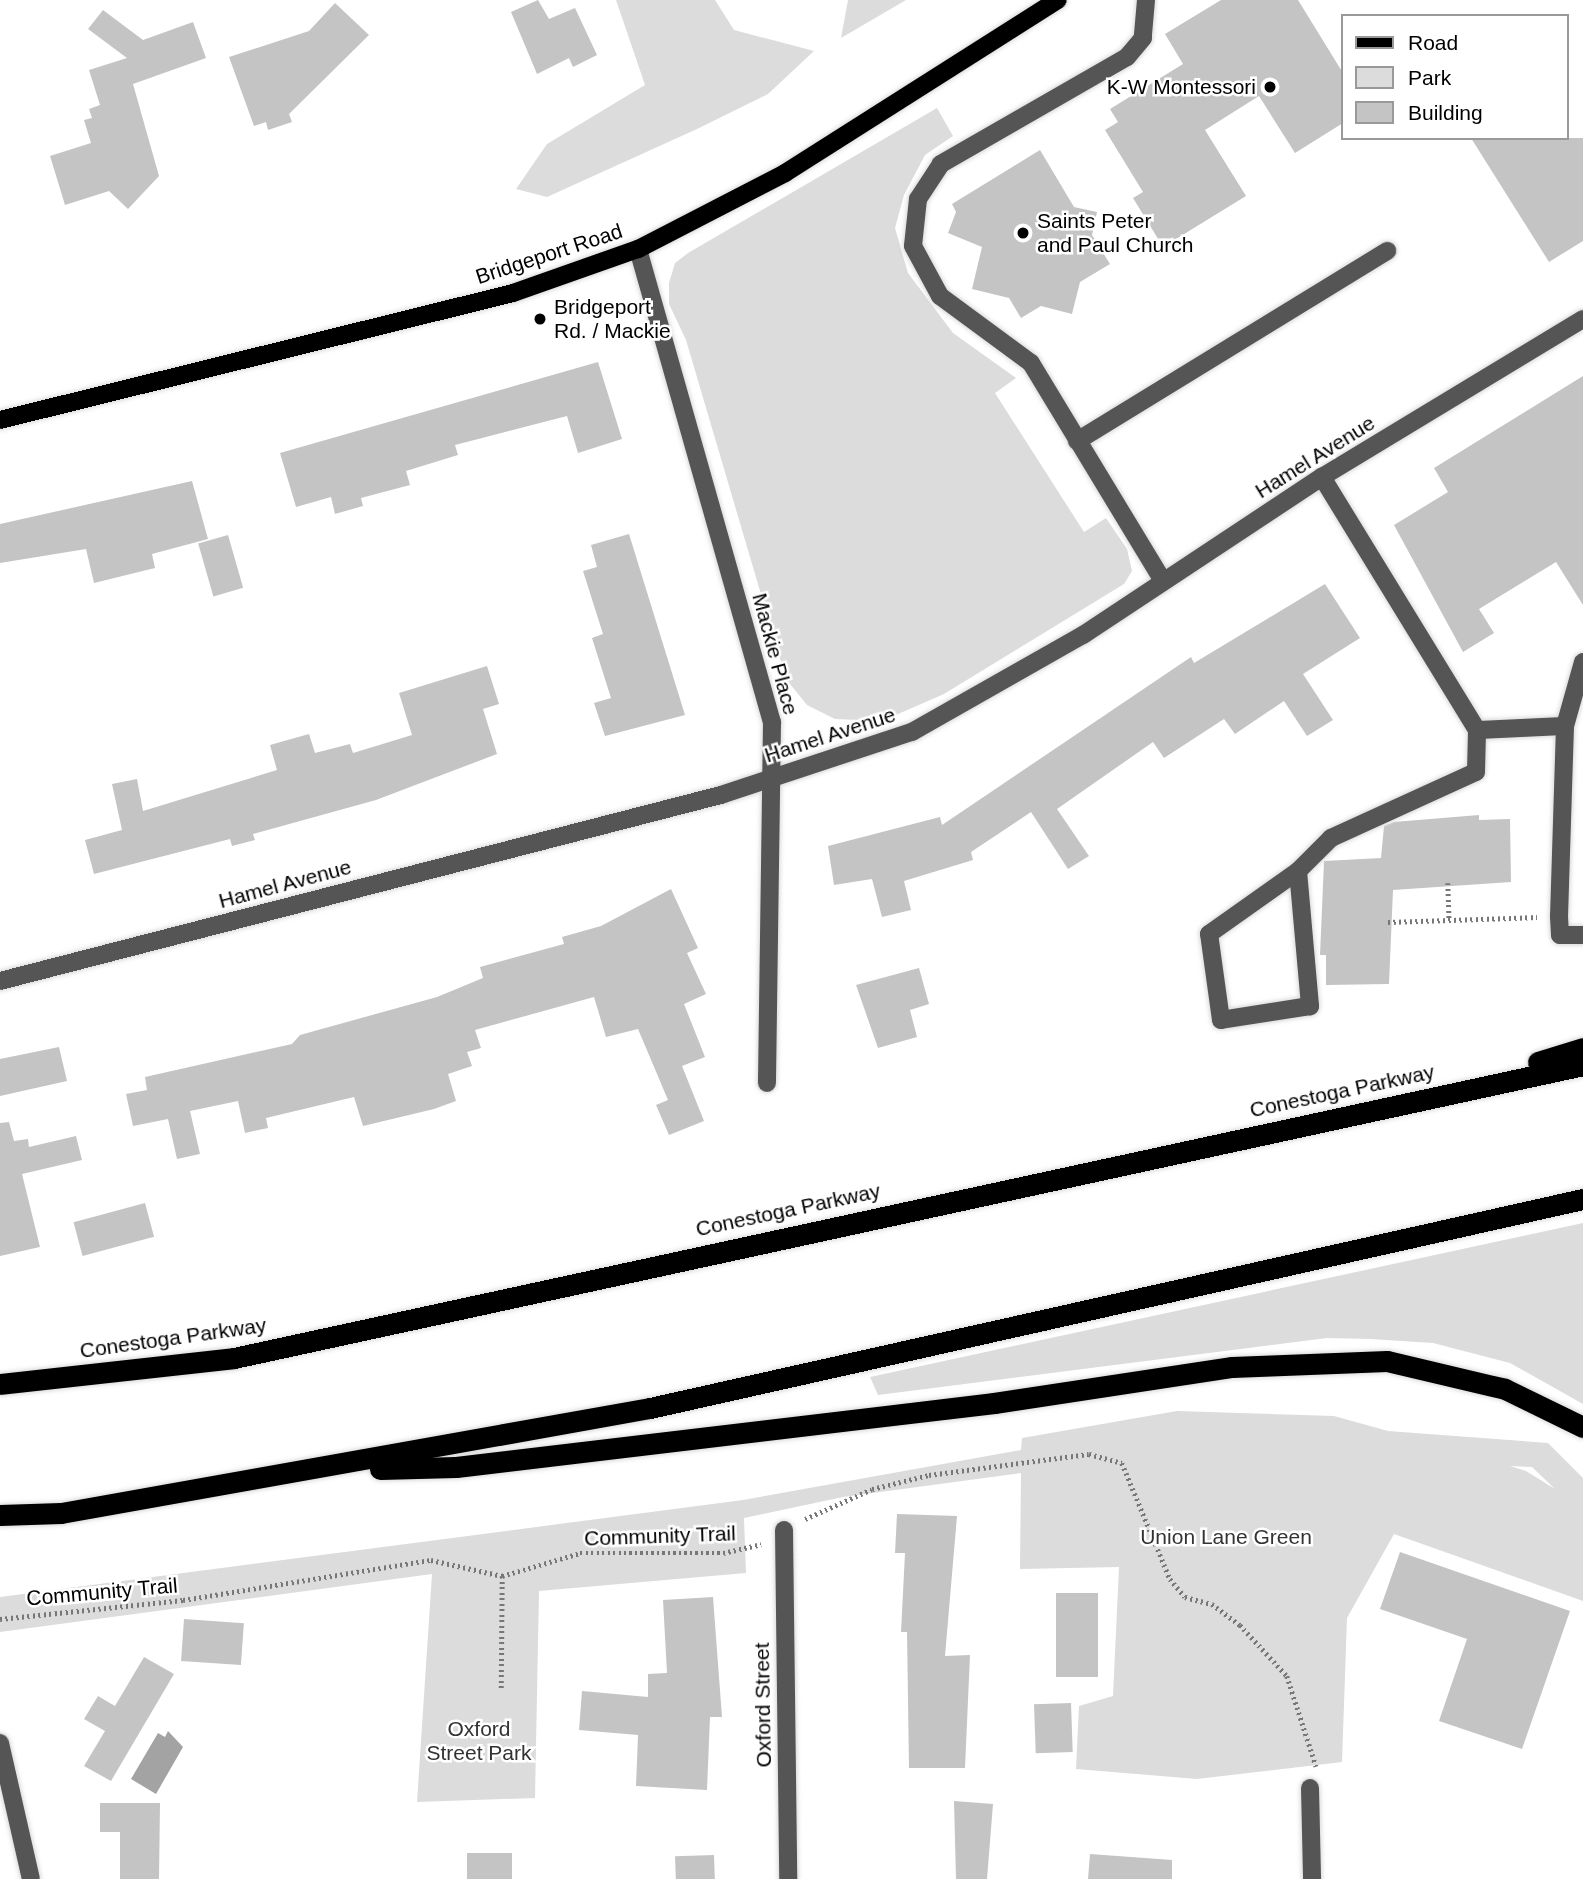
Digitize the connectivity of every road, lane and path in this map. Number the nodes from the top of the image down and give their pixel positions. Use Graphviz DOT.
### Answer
graph roads {
  1 [pos="1058,0"];
  2 [pos="1146,0"];
  3 [pos="638,249"];
  4 [pos="1387,251"];
  5 [pos="1583,319"];
  6 [pos="0,419"];
  7 [pos="1077,441"];
  8 [pos="1322,477"];
  9 [pos="1163,582"];
  10 [pos="1583,662"];
  11 [pos="1565,726"];
  12 [pos="1477,730"];
  13 [pos="775,777"];
  14 [pos="1298,871"];
  15 [pos="1448,883"];
  16 [pos="1559,916"];
  17 [pos="1448,920"];
  18 [pos="1388,922"];
  19 [pos="1583,935"];
  20 [pos="0,981"];
  21 [pos="1583,1048"];
  22 [pos="1583,1065"];
  23 [pos="767,1083"];
  24 [pos="1412,1100"];
  25 [pos="1583,1199"];
  26 [pos="0,1384"];
  27 [pos="1583,1427"];
  28 [pos="314,1471"];
  29 [pos="0,1516"];
  30 [pos="784,1530"];
  31 [pos="502,1576"];
  32 [pos="0,1619"];
  33 [pos="501,1688"];
  34 [pos="0,1743"];
  35 [pos="1310,1788"];
  36 [pos="30,1879"];
  37 [pos="788,1879"];
  38 [pos="1312,1879"];
  1 -- 3 [label="main road, Bridgeport Road"];
  2 -- 7 [label="street"];
  3 -- 6 [label="main road, Bridgeport Road"];
  3 -- 13 [label="street, Mackie Place"];
  4 -- 7 [label="street"];
  5 -- 8 [label="street, Hamel Avenue"];
  7 -- 9 [label="street"];
  8 -- 9 [label="street, Hamel Avenue"];
  8 -- 12 [label="street"];
  9 -- 13 [label="street, Hamel Avenue"];
  10 -- 11 [label="street"];
  11 -- 12 [label="street"];
  11 -- 16 [label="street"];
  12 -- 14 [label="street"];
  13 -- 20 [label="street, Hamel Avenue"];
  13 -- 23 [label="street, Mackie Place"];
  14 -- 14 [label="street"];
  15 -- 17 [label="path"];
  16 -- 17 [label="path"];
  16 -- 19 [label="street"];
  17 -- 18 [label="path"];
  21 -- 24 [label="highway"];
  22 -- 24 [label="highway, Conestoga Parkway"];
  24 -- 26 [label="highway, Conestoga Parkway"];
  25 -- 28 [label="highway"];
  27 -- 28 [label="highway"];
  28 -- 29 [label="highway"];
  30 -- 31 [label="path, Community Trail"];
  30 -- 35 [label="path, Community Trail"];
  30 -- 37 [label="street, Oxford Street"];
  31 -- 32 [label="path, Community Trail"];
  31 -- 33 [label="path"];
  34 -- 36 [label="street"];
  35 -- 38 [label="street"];
}
